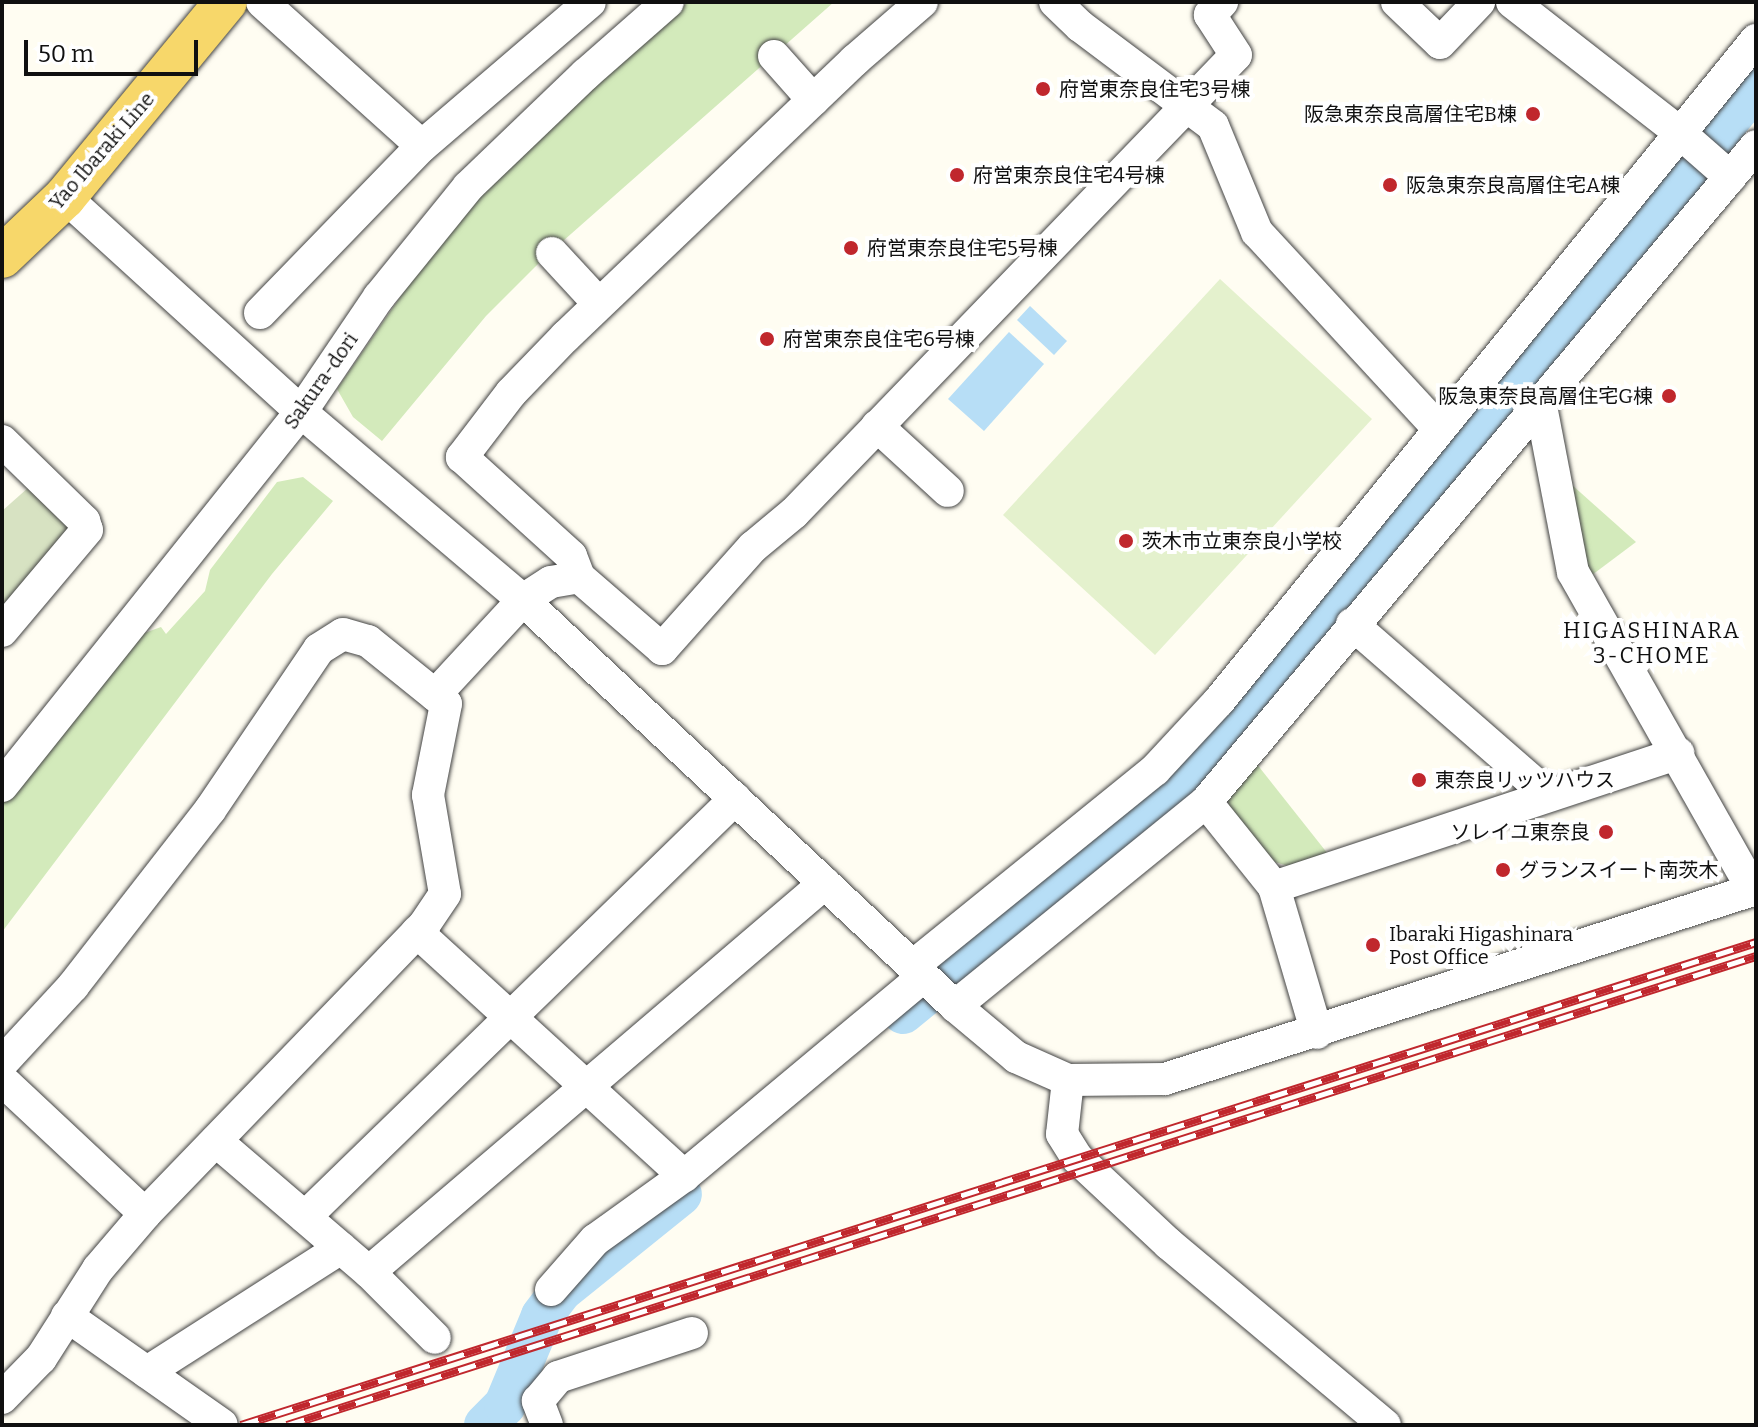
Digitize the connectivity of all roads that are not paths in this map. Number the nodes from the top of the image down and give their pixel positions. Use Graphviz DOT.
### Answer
graph roads {
  1 [pos="226,2"];
  2 [pos="262,2"];
  3 [pos="590,2"];
  4 [pos="668,2"];
  5 [pos="922,2"];
  6 [pos="1055,2"];
  7 [pos="1222,2"];
  8 [pos="1397,2"];
  9 [pos="1479,2"];
  10 [pos="1512,2"];
  11 [pos="1756,40"];
  12 [pos="774,56"];
  13 [pos="813,100"];
  14 [pos="1186,106"];
  15 [pos="1683,136"];
  16 [pos="422,146"];
  17 [pos="1756,146"];
  18 [pos="1724,171"];
  19 [pos="65,197"];
  20 [pos="4,252"];
  21 [pos="552,253"];
  22 [pos="599,304"];
  23 [pos="260,313"];
  24 [pos="1541,406"];
  25 [pos="301,412"];
  26 [pos="877,426"];
  27 [pos="1438,428"];
  28 [pos="2,441"];
  29 [pos="948,491"];
  30 [pos="579,577"];
  31 [pos="523,600"];
  32 [pos="1352,624"];
  33 [pos="2,631"];
  34 [pos="435,695"];
  35 [pos="1678,753"];
  36 [pos="2,786"];
  37 [pos="1547,794"];
  38 [pos="735,799"];
  39 [pos="1206,802"];
  40 [pos="825,883"];
  41 [pos="1274,887"];
  42 [pos="1754,890"];
  43 [pos="417,932"];
  44 [pos="919,971"];
  45 [pos="953,1004"];
  46 [pos="510,1017"];
  47 [pos="1317,1033"];
  48 [pos="2,1063"];
  49 [pos="2,1080"];
  50 [pos="1068,1080"];
  51 [pos="587,1087"];
  52 [pos="216,1141"];
  53 [pos="684,1176"];
  54 [pos="145,1214"];
  55 [pos="305,1217"];
  56 [pos="341,1248"];
  57 [pos="369,1272"];
  58 [pos="551,1290"];
  59 [pos="67,1316"];
  60 [pos="692,1333"];
  61 [pos="435,1338"];
  62 [pos="147,1372"];
  63 [pos="2,1398"];
  64 [pos="222,1425"];
  65 [pos="547,1425"];
  66 [pos="1385,1425"];
  1 -- 19 [label="main road, Yao Ibaraki Line"];
  2 -- 16 [label="street"];
  3 -- 16 [label="street"];
  4 -- 25 [label="street, Sakura-dori"];
  5 -- 13 [label="street"];
  6 -- 14 [label="street"];
  7 -- 14 [label="street"];
  8 -- 9 [label="street"];
  10 -- 15 [label="street"];
  11 -- 15 [label="street"];
  12 -- 13 [label="street"];
  13 -- 22 [label="street"];
  14 -- 26 [label="street"];
  14 -- 27 [label="street"];
  15 -- 18 [label="street"];
  15 -- 27 [label="street"];
  16 -- 23 [label="street"];
  17 -- 18 [label="street"];
  18 -- 24 [label="street"];
  19 -- 20 [label="main road, Yao Ibaraki Line"];
  19 -- 25 [label="street"];
  21 -- 22 [label="street"];
  22 -- 30 [label="street"];
  24 -- 32 [label="street"];
  24 -- 35 [label="street"];
  25 -- 31 [label="street"];
  25 -- 36 [label="street, Sakura-dori"];
  26 -- 29 [label="street"];
  26 -- 30 [label="street"];
  27 -- 44 [label="street"];
  28 -- 33 [label="street"];
  30 -- 31 [label="street"];
  31 -- 34 [label="street"];
  31 -- 38 [label="street"];
  32 -- 37 [label="street"];
  32 -- 39 [label="street"];
  34 -- 43 [label="street"];
  34 -- 48 [label="street"];
  35 -- 37 [label="street"];
  35 -- 42 [label="street"];
  37 -- 41 [label="street"];
  38 -- 40 [label="street"];
  38 -- 46 [label="street"];
  39 -- 41 [label="street"];
  39 -- 45 [label="street"];
  40 -- 44 [label="street"];
  40 -- 51 [label="street"];
  41 -- 47 [label="street"];
  42 -- 47 [label="street"];
  43 -- 46 [label="street"];
  43 -- 52 [label="street"];
  44 -- 45 [label="street"];
  44 -- 53 [label="street"];
  45 -- 50 [label="street"];
  46 -- 51 [label="street"];
  46 -- 55 [label="street"];
  47 -- 50 [label="street"];
  49 -- 54 [label="street"];
  50 -- 66 [label="street"];
  51 -- 53 [label="street"];
  51 -- 57 [label="street"];
  52 -- 54 [label="street"];
  52 -- 55 [label="street"];
  53 -- 58 [label="street"];
  54 -- 59 [label="street"];
  55 -- 56 [label="street"];
  56 -- 57 [label="street"];
  56 -- 62 [label="street"];
  57 -- 61 [label="street"];
  59 -- 62 [label="street"];
  59 -- 63 [label="street"];
  60 -- 65 [label="street"];
  62 -- 64 [label="street"];
}
